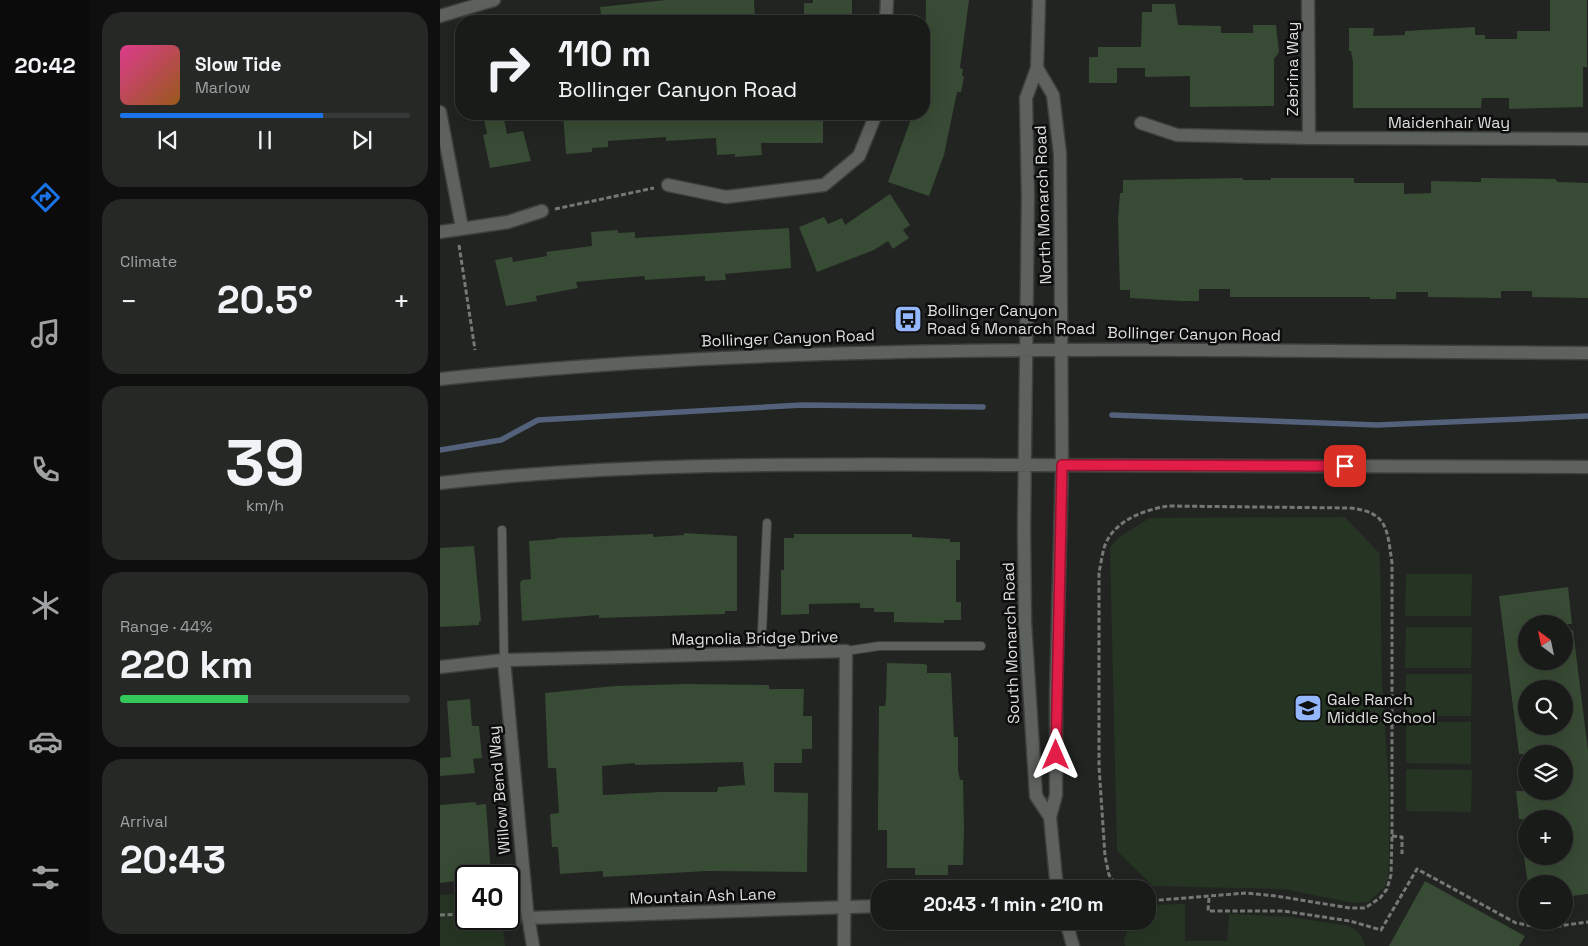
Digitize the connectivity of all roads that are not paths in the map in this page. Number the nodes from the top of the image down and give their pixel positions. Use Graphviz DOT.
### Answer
graph roads {
  1 [pos="494,0"];
  2 [pos="887,0"];
  3 [pos="1039,0"];
  4 [pos="1308,0"];
  5 [pos="886,15"];
  6 [pos="440,16"];
  7 [pos="1037,68"];
  8 [pos="440,112"];
  9 [pos="874,120"];
  10 [pos="1141,124"];
  11 [pos="1309,138"];
  12 [pos="1588,139"];
  13 [pos="668,185"];
  14 [pos="542,211"];
  15 [pos="459,229"];
  16 [pos="440,232"];
  17 [pos="1026,349"];
  18 [pos="1062,349"];
  19 [pos="1588,354"];
  20 [pos="440,379"];
  21 [pos="1025,465"];
  22 [pos="1062,465"];
  23 [pos="1588,467"];
  24 [pos="440,483"];
  25 [pos="767,523"];
  26 [pos="502,530"];
  27 [pos="981,646"];
  28 [pos="846,651"];
  29 [pos="761,653"];
  30 [pos="504,660"];
  31 [pos="440,667"];
  32 [pos="1050,817"];
  33 [pos="1056,880"];
  34 [pos="871,906"];
  35 [pos="844,908"];
  36 [pos="528,918"];
  37 [pos="1069,930"];
  38 [pos="532,946"];
  39 [pos="844,946"];
  40 [pos="1073,946"];
  1 -- 6 [label="street"];
  2 -- 5 [label="street"];
  3 -- 7 [label="street, North Monarch Road"];
  4 -- 11 [label="street, Zebrina Way"];
  7 -- 17 [label="street, North Monarch Road"];
  7 -- 18 [label="street, North Monarch Road"];
  8 -- 15 [label="street"];
  9 -- 13 [label="street"];
  10 -- 11 [label="street, Maidenhair Way"];
  11 -- 12 [label="street, Maidenhair Way"];
  14 -- 15 [label="street"];
  15 -- 16 [label="street"];
  17 -- 18 [label="street, Bollinger Canyon Road"];
  17 -- 20 [label="street, Bollinger Canyon Road"];
  17 -- 21 [label="street, North Monarch Road"];
  18 -- 19 [label="street, Bollinger Canyon Road"];
  18 -- 22 [label="street, North Monarch Road"];
  21 -- 22 [label="street"];
  21 -- 24 [label="street"];
  21 -- 32 [label="street, South Monarch Road"];
  22 -- 23 [label="street"];
  22 -- 32 [label="street, South Monarch Road"];
  25 -- 29 [label="lane"];
  26 -- 30 [label="lane"];
  27 -- 28 [label="lane"];
  28 -- 29 [label="street, Magnolia Bridge Drive"];
  28 -- 35 [label="street, Magnolia Bridge Drive"];
  29 -- 30 [label="street, Magnolia Bridge Drive"];
  30 -- 31 [label="street, Magnolia Bridge Drive"];
  30 -- 36 [label="street, Willow Bend Way"];
  32 -- 33 [label="street, South Monarch Road"];
  34 -- 35 [label="street, Mountain Ash Lane"];
  35 -- 36 [label="street, Mountain Ash Lane"];
  35 -- 39 [label="street, Magnolia Bridge Drive"];
  36 -- 38 [label="street, Willow Bend Way"];
  37 -- 40 [label="street"];
}
